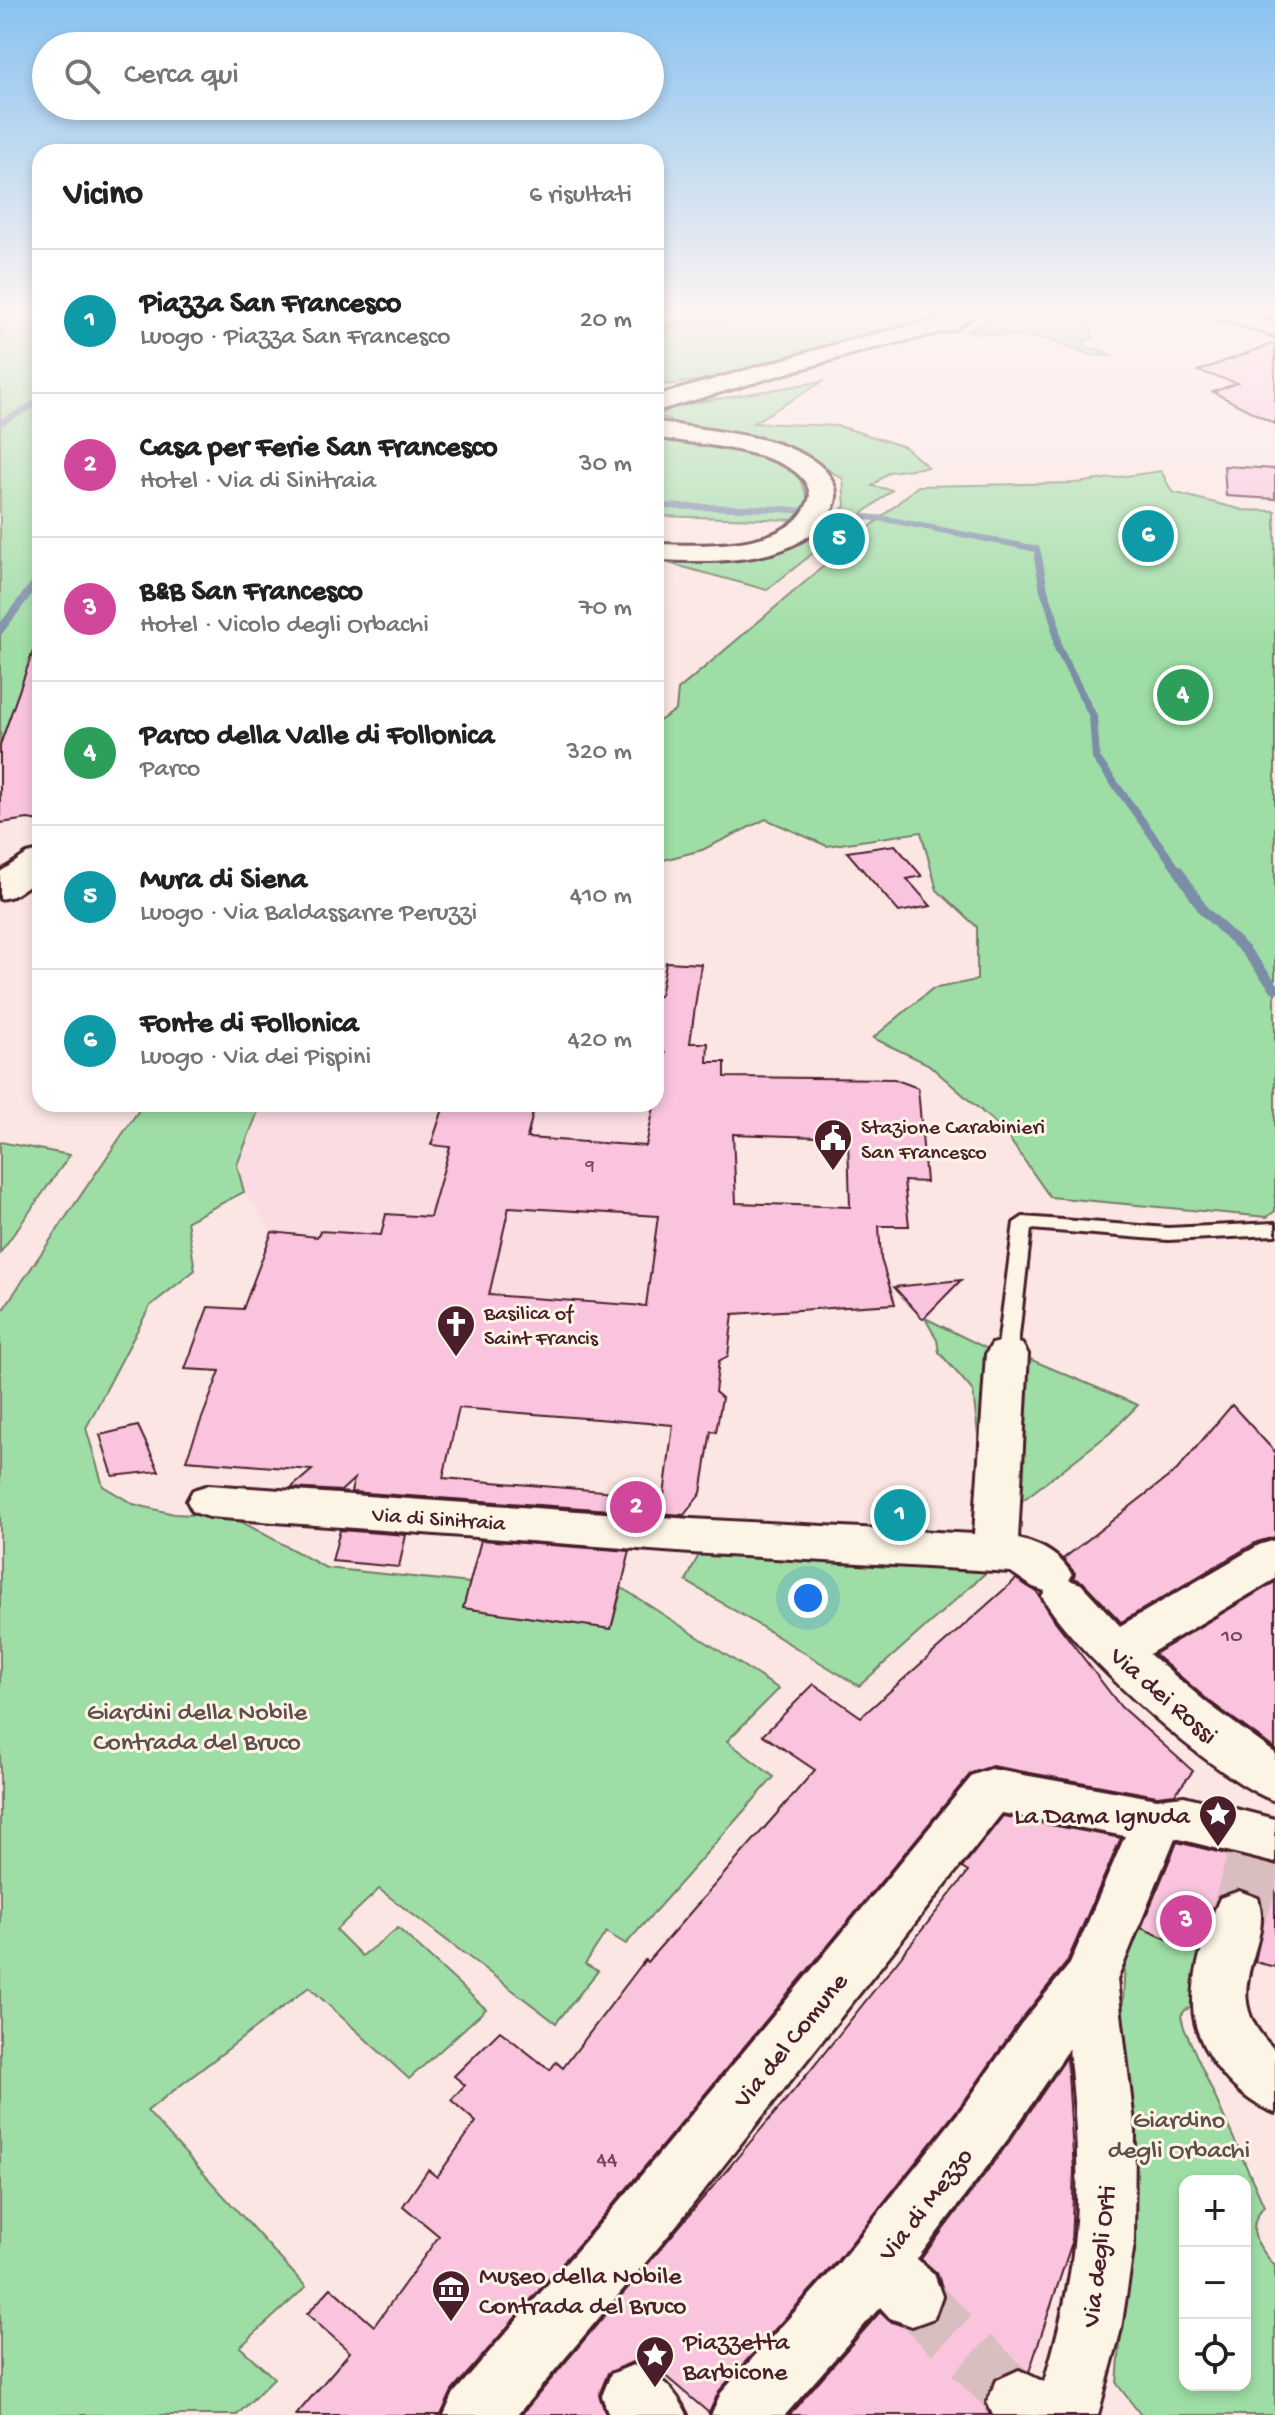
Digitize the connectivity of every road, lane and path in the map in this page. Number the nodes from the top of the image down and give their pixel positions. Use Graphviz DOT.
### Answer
graph roads {
  1 [pos="664,431"];
  2 [pos="664,552"];
  3 [pos="32,867"];
  4 [pos="0,888"];
  5 [pos="1275,1229"];
  6 [pos="1007,1354"];
  7 [pos="209,1501"];
  8 [pos="995,1552"];
  9 [pos="1274,1560"];
  10 [pos="1114,1652"];
  11 [pos="1275,1780"];
  12 [pos="1157,1820"];
  13 [pos="1264,1845"];
  14 [pos="1239,1914"];
  15 [pos="1090,1980"];
  16 [pos="1275,2087"];
  17 [pos="1039,2411"];
  18 [pos="476,2415"];
  19 [pos="743,2415"];
  1 -- 2 [label="street"];
  3 -- 4 [label="street"];
  5 -- 6 [label="lane"];
  6 -- 8 [label="street"];
  7 -- 8 [label="street, Via di Sinitraia"];
  8 -- 10 [label="street, Via dei Rossi"];
  9 -- 10 [label="street"];
  10 -- 11 [label="street, Via dei Rossi"];
  12 -- 13 [label="street"];
  12 -- 15 [label="street, Via degli Orti"];
  12 -- 18 [label="street, Via del Comune"];
  14 -- 16 [label="street"];
  15 -- 17 [label="street, Via degli Orti"];
  15 -- 19 [label="street, Via di Mezzo"];
}
